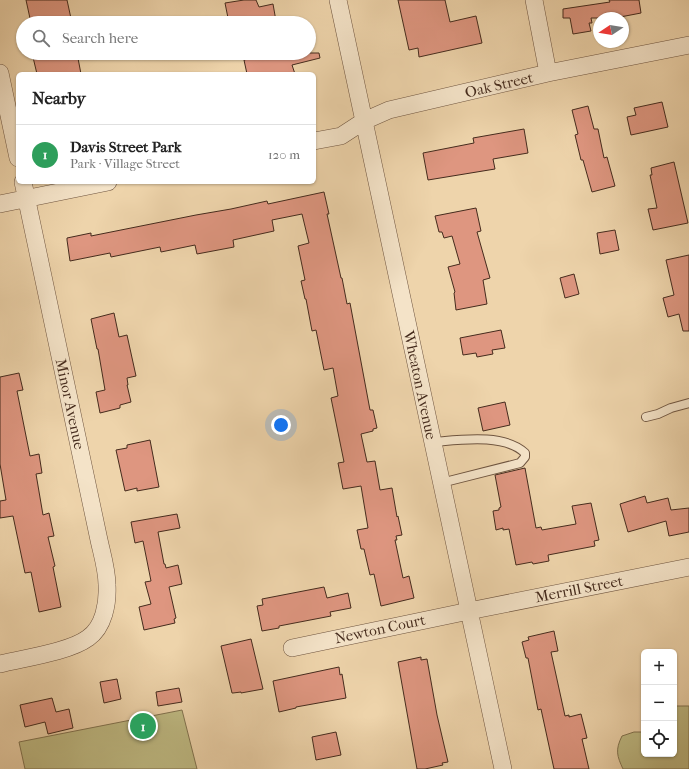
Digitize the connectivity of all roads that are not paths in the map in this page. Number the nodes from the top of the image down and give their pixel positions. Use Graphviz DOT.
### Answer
graph roads {
  1 [pos="338,0"];
  2 [pos="534,0"];
  3 [pos="689,45"];
  4 [pos="0,73"];
  5 [pos="548,73"];
  6 [pos="2,91"];
  7 [pos="364,121"];
  8 [pos="316,141"];
  9 [pos="16,150"];
  10 [pos="87,184"];
  11 [pos="25,190"];
  12 [pos="0,204"];
  13 [pos="689,403"];
  14 [pos="646,417"];
  15 [pos="433,442"];
  16 [pos="442,483"];
  17 [pos="689,567"];
  18 [pos="469,610"];
  19 [pos="292,648"];
  20 [pos="0,664"];
  21 [pos="503,769"];
  1 -- 7 [label="street, Wheaton Avenue"];
  2 -- 5 [label="street"];
  3 -- 5 [label="street, Oak Street"];
  4 -- 6 [label="street"];
  5 -- 7 [label="street, Oak Street"];
  6 -- 9 [label="street"];
  7 -- 8 [label="street, Oak Street"];
  7 -- 15 [label="street, Wheaton Avenue"];
  10 -- 11 [label="street"];
  11 -- 12 [label="street"];
  11 -- 20 [label="street, Minor Avenue"];
  13 -- 14 [label="lane"];
  15 -- 16 [label="street, Wheaton Avenue"];
  15 -- 16 [label="lane"];
  16 -- 18 [label="street, Wheaton Avenue"];
  17 -- 18 [label="street, Merrill Street"];
  18 -- 19 [label="street, Newton Court"];
  18 -- 21 [label="street, Wheaton Avenue"];
}
